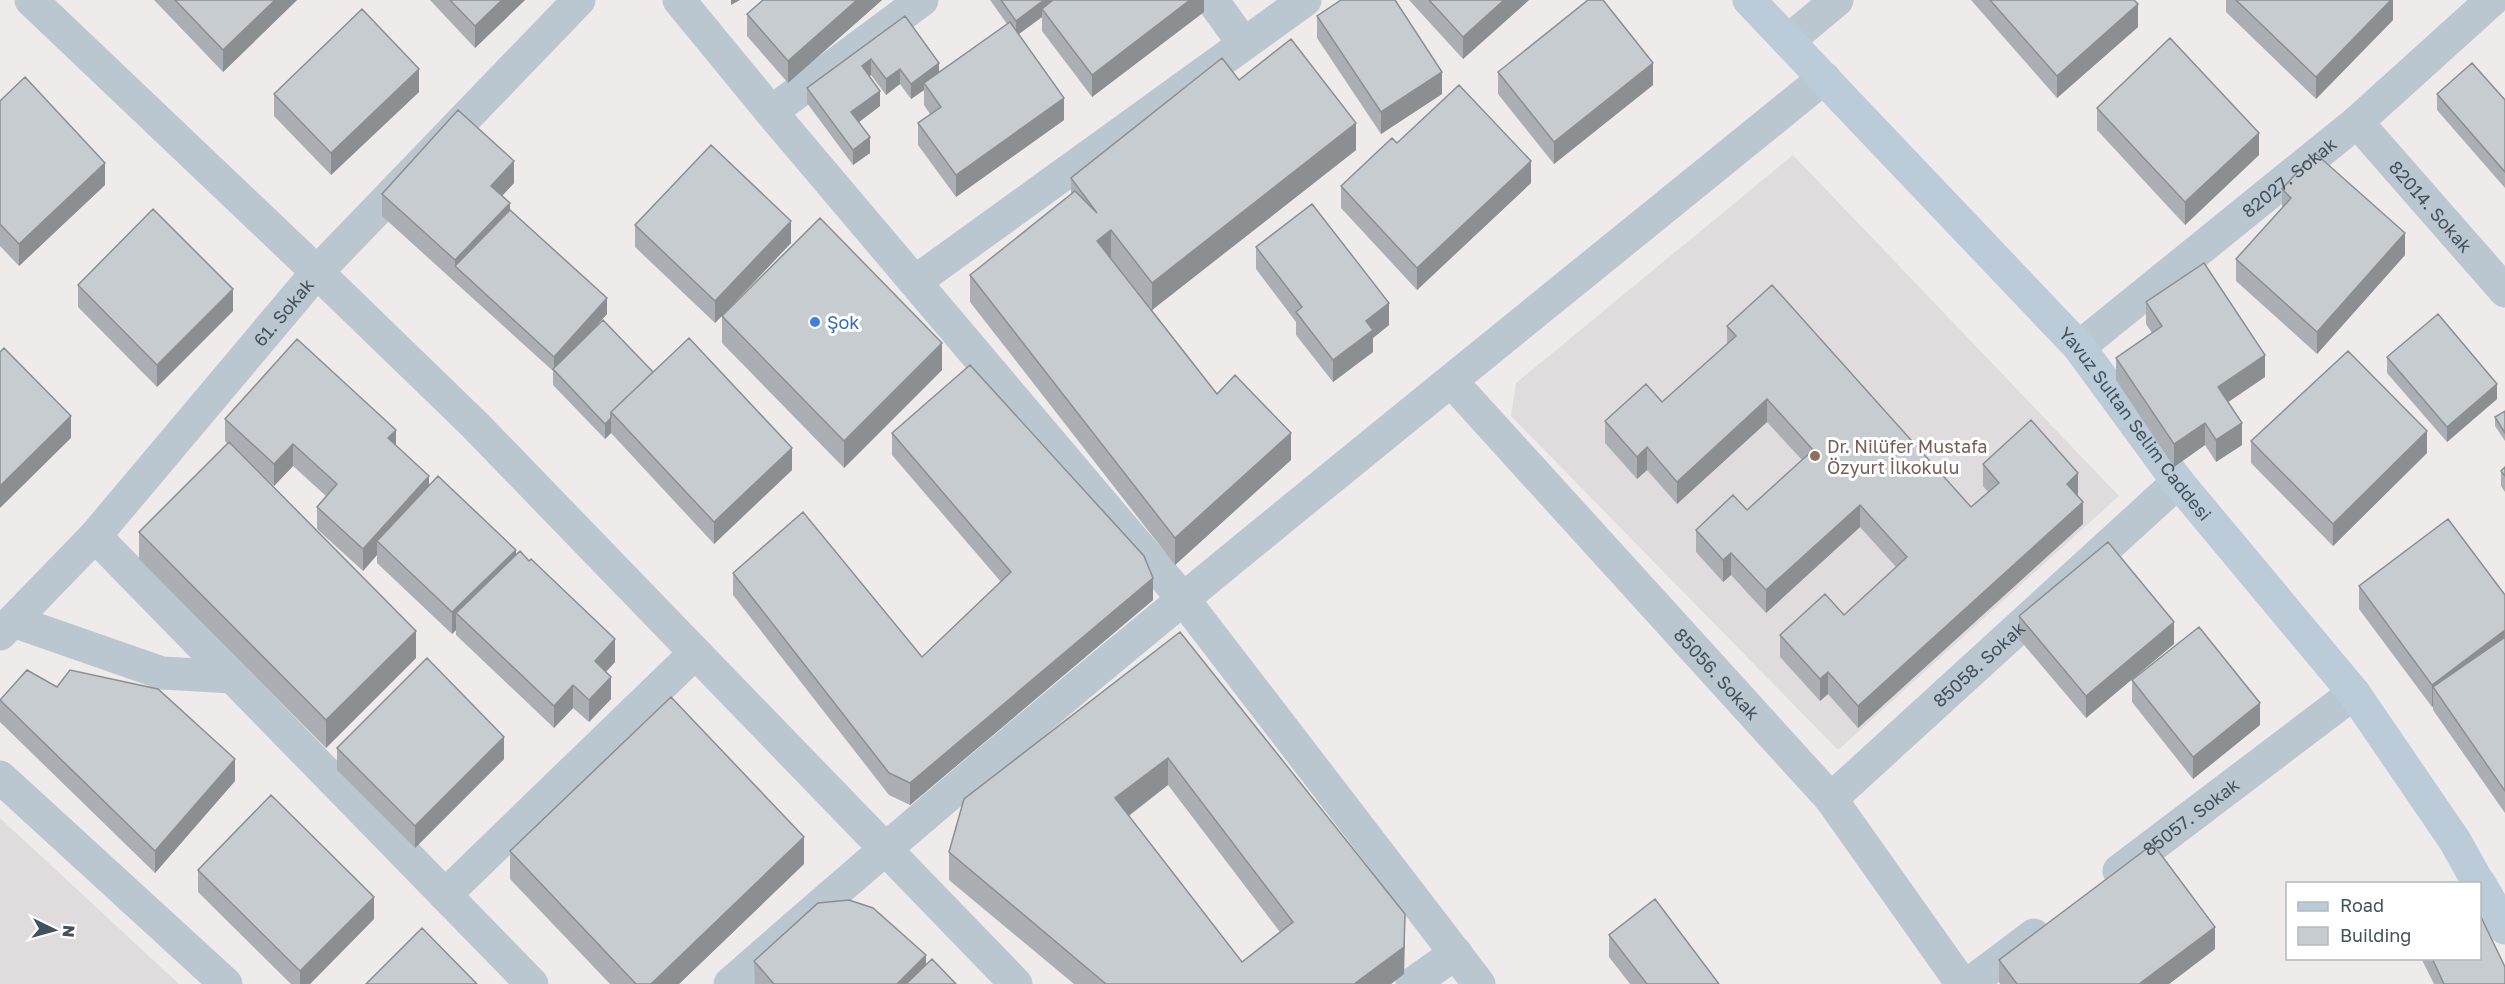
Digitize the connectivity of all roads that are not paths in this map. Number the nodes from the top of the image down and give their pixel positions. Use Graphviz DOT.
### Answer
graph roads {
  1 [pos="31,0"];
  2 [pos="579,0"];
  3 [pos="679,0"];
  4 [pos="922,0"];
  5 [pos="1212,0"];
  6 [pos="1305,0"];
  7 [pos="1749,0"];
  8 [pos="1837,0"];
  9 [pos="2492,0"];
  10 [pos="1788,41"];
  11 [pos="1244,44"];
  12 [pos="1824,78"];
  13 [pos="771,112"];
  14 [pos="2357,122"];
  15 [pos="317,272"];
  16 [pos="916,281"];
  17 [pos="2505,291"];
  18 [pos="2079,347"];
  19 [pos="1452,382"];
  20 [pos="2178,482"];
  21 [pos="95,536"];
  22 [pos="1184,600"];
  23 [pos="6,628"];
  24 [pos="694,654"];
  25 [pos="233,677"];
  26 [pos="2354,693"];
  27 [pos="0,777"];
  28 [pos="1831,799"];
  29 [pos="883,849"];
  30 [pos="2478,882"];
  31 [pos="2481,887"];
  32 [pos="2091,892"];
  33 [pos="445,895"];
  34 [pos="2054,920"];
  35 [pos="2505,928"];
  36 [pos="1456,953"];
  37 [pos="226,984"];
  38 [pos="532,984"];
  39 [pos="730,984"];
  40 [pos="1016,984"];
  41 [pos="1412,984"];
  42 [pos="1479,984"];
  43 [pos="1962,984"];
  44 [pos="1969,984"];
  1 -- 15 [label="street"];
  2 -- 15 [label="street, 61. Sokak"];
  3 -- 13 [label="street"];
  4 -- 13 [label="street"];
  5 -- 11 [label="street"];
  6 -- 11 [label="street"];
  7 -- 10 [label="street, Yavuz Sultan Selim Caddesi"];
  8 -- 10 [label="street"];
  9 -- 14 [label="street, 82027. Sokak"];
  10 -- 12 [label="street, Yavuz Sultan Selim Caddesi"];
  11 -- 16 [label="street"];
  12 -- 18 [label="street, Yavuz Sultan Selim Caddesi"];
  12 -- 19 [label="street"];
  13 -- 16 [label="street"];
  14 -- 17 [label="street, 82014. Sokak"];
  14 -- 18 [label="street, 82027. Sokak"];
  15 -- 21 [label="street, 61. Sokak"];
  15 -- 24 [label="street"];
  16 -- 22 [label="street"];
  18 -- 20 [label="street, Yavuz Sultan Selim Caddesi"];
  19 -- 22 [label="street"];
  19 -- 28 [label="street, 85056. Sokak"];
  20 -- 26 [label="street, Yavuz Sultan Selim Caddesi"];
  20 -- 28 [label="street, 85058. Sokak"];
  21 -- 23 [label="street, 61. Sokak"];
  21 -- 25 [label="street"];
  22 -- 29 [label="street"];
  22 -- 36 [label="street"];
  23 -- 25 [label="street"];
  24 -- 29 [label="street"];
  24 -- 33 [label="street"];
  25 -- 33 [label="street"];
  26 -- 30 [label="street, Yavuz Sultan Selim Caddesi"];
  26 -- 32 [label="street, 85057. Sokak"];
  27 -- 37 [label="street"];
  28 -- 43 [label="street, 85056. Sokak"];
  29 -- 39 [label="street"];
  29 -- 40 [label="street"];
  31 -- 35 [label="street, Yavuz Sultan Selim Caddesi"];
  33 -- 38 [label="street"];
  34 -- 44 [label="street"];
  36 -- 41 [label="street"];
  36 -- 42 [label="street"];
}
